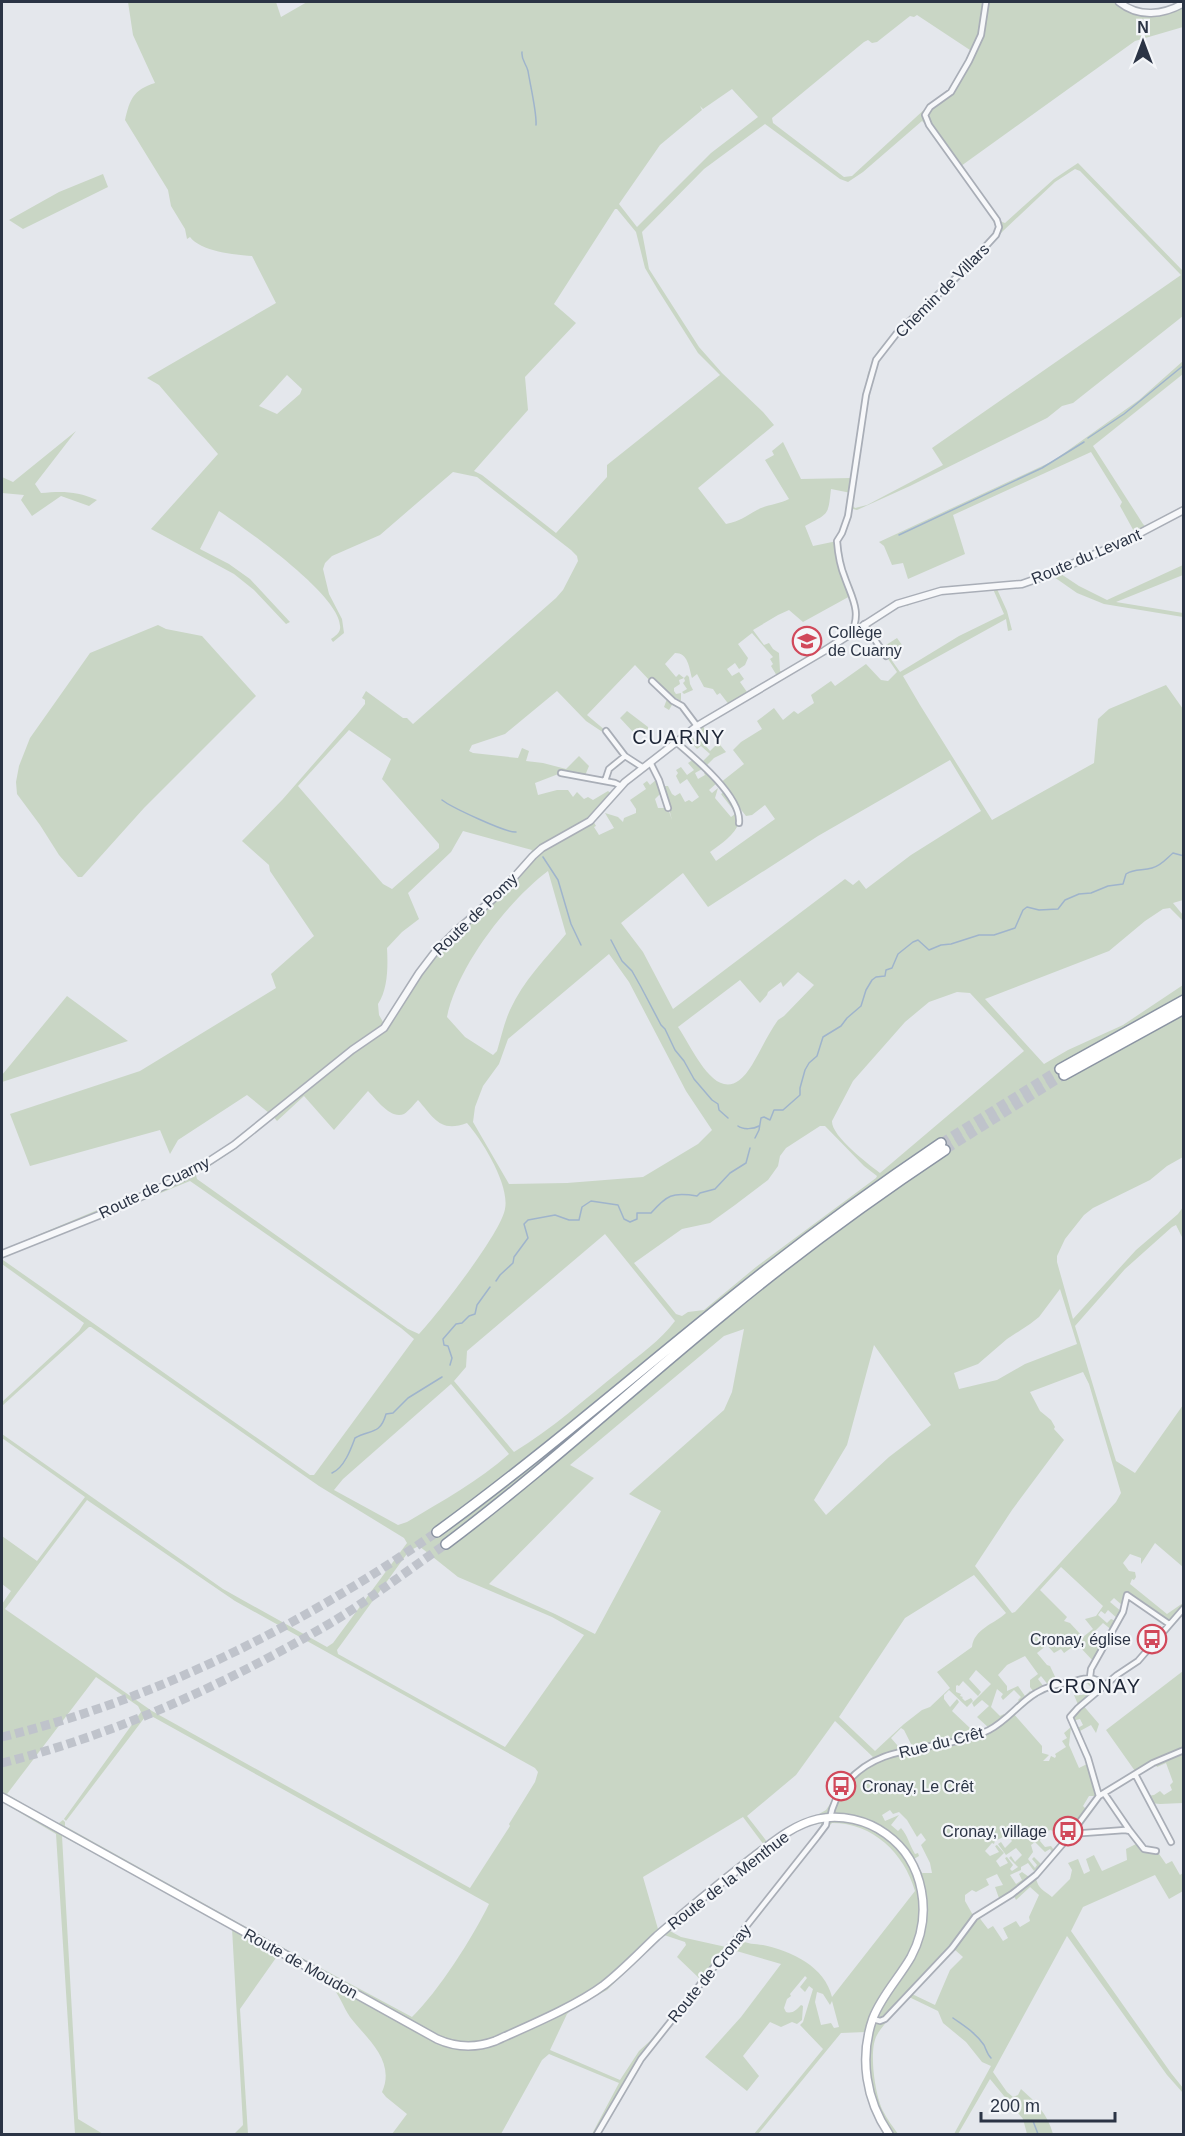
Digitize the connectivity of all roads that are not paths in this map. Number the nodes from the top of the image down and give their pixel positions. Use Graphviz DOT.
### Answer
graph roads {
  1 [pos="986,2"];
  2 [pos="1119,2"];
  3 [pos="1184,3"];
  4 [pos="1184,510"];
  5 [pos="857,614"];
  6 [pos="866,623"];
  7 [pos="851,633"];
  8 [pos="886,656"];
  9 [pos="652,681"];
  10 [pos="697,726"];
  11 [pos="606,731"];
  12 [pos="676,741"];
  13 [pos="625,756"];
  14 [pos="650,762"];
  15 [pos="642,767"];
  16 [pos="561,773"];
  17 [pos="604,781"];
  18 [pos="621,786"];
  19 [pos="668,808"];
  20 [pos="739,823"];
  21 [pos="1184,1000"];
  22 [pos="1184,1009"];
  23 [pos="379,1032"];
  24 [pos="2,1254"];
  25 [pos="437,1532"];
  26 [pos="446,1545"];
  27 [pos="1184,1608"];
  28 [pos="1169,1624"];
  29 [pos="1090,1677"];
  30 [pos="1106,1685"];
  31 [pos="1184,1750"];
  32 [pos="1135,1774"];
  33 [pos="1101,1795"];
  34 [pos="2,1797"];
  35 [pos="829,1818"];
  36 [pos="1130,1831"];
  37 [pos="1070,1834"];
  38 [pos="1171,1842"];
  39 [pos="1156,1851"];
  40 [pos="607,1982"];
  41 [pos="873,2019"];
  42 [pos="597,2134"];
  43 [pos="889,2134"];
  1 -- 5 [label="street, Chemin de Villars"];
  2 -- 3 [label="street"];
  4 -- 6 [label="street, Route du Levant"];
  5 -- 6 [label="street"];
  5 -- 7 [label="street"];
  6 -- 7 [label="street, Route du Levant"];
  6 -- 8 [label="street"];
  7 -- 10 [label="street, Route du Levant"];
  9 -- 10 [label="street"];
  10 -- 12 [label="street, Route du Levant"];
  11 -- 13 [label="street"];
  12 -- 14 [label="street, Route du Levant"];
  12 -- 20 [label="street"];
  13 -- 15 [label="street"];
  13 -- 17 [label="street"];
  14 -- 15 [label="street, Route du Levant"];
  14 -- 19 [label="street"];
  15 -- 18 [label="street, Route du Levant"];
  16 -- 17 [label="street"];
  17 -- 18 [label="street"];
  18 -- 23 [label="street, Route de Pomy"];
  21 -- 22 [label="highway"];
  23 -- 24 [label="street, Route de Cuarny"];
  25 -- 26 [label="highway"];
  27 -- 28 [label="street"];
  28 -- 29 [label="street"];
  28 -- 30 [label="street"];
  29 -- 30 [label="street"];
  29 -- 35 [label="street, Rue du Crêt"];
  30 -- 33 [label="street"];
  31 -- 32 [label="street"];
  32 -- 33 [label="street"];
  32 -- 38 [label="street"];
  33 -- 36 [label="street"];
  33 -- 37 [label="street"];
  34 -- 40 [label="main road, Route de Moudon"];
  35 -- 40 [label="main road, Route de la Menthue"];
  35 -- 41 [label="main road, Route de la Menthue"];
  35 -- 42 [label="street, Route de Cronay"];
  36 -- 37 [label="street"];
  36 -- 39 [label="street"];
  37 -- 41 [label="street"];
  41 -- 43 [label="main road, Route de la Menthue"];
}
